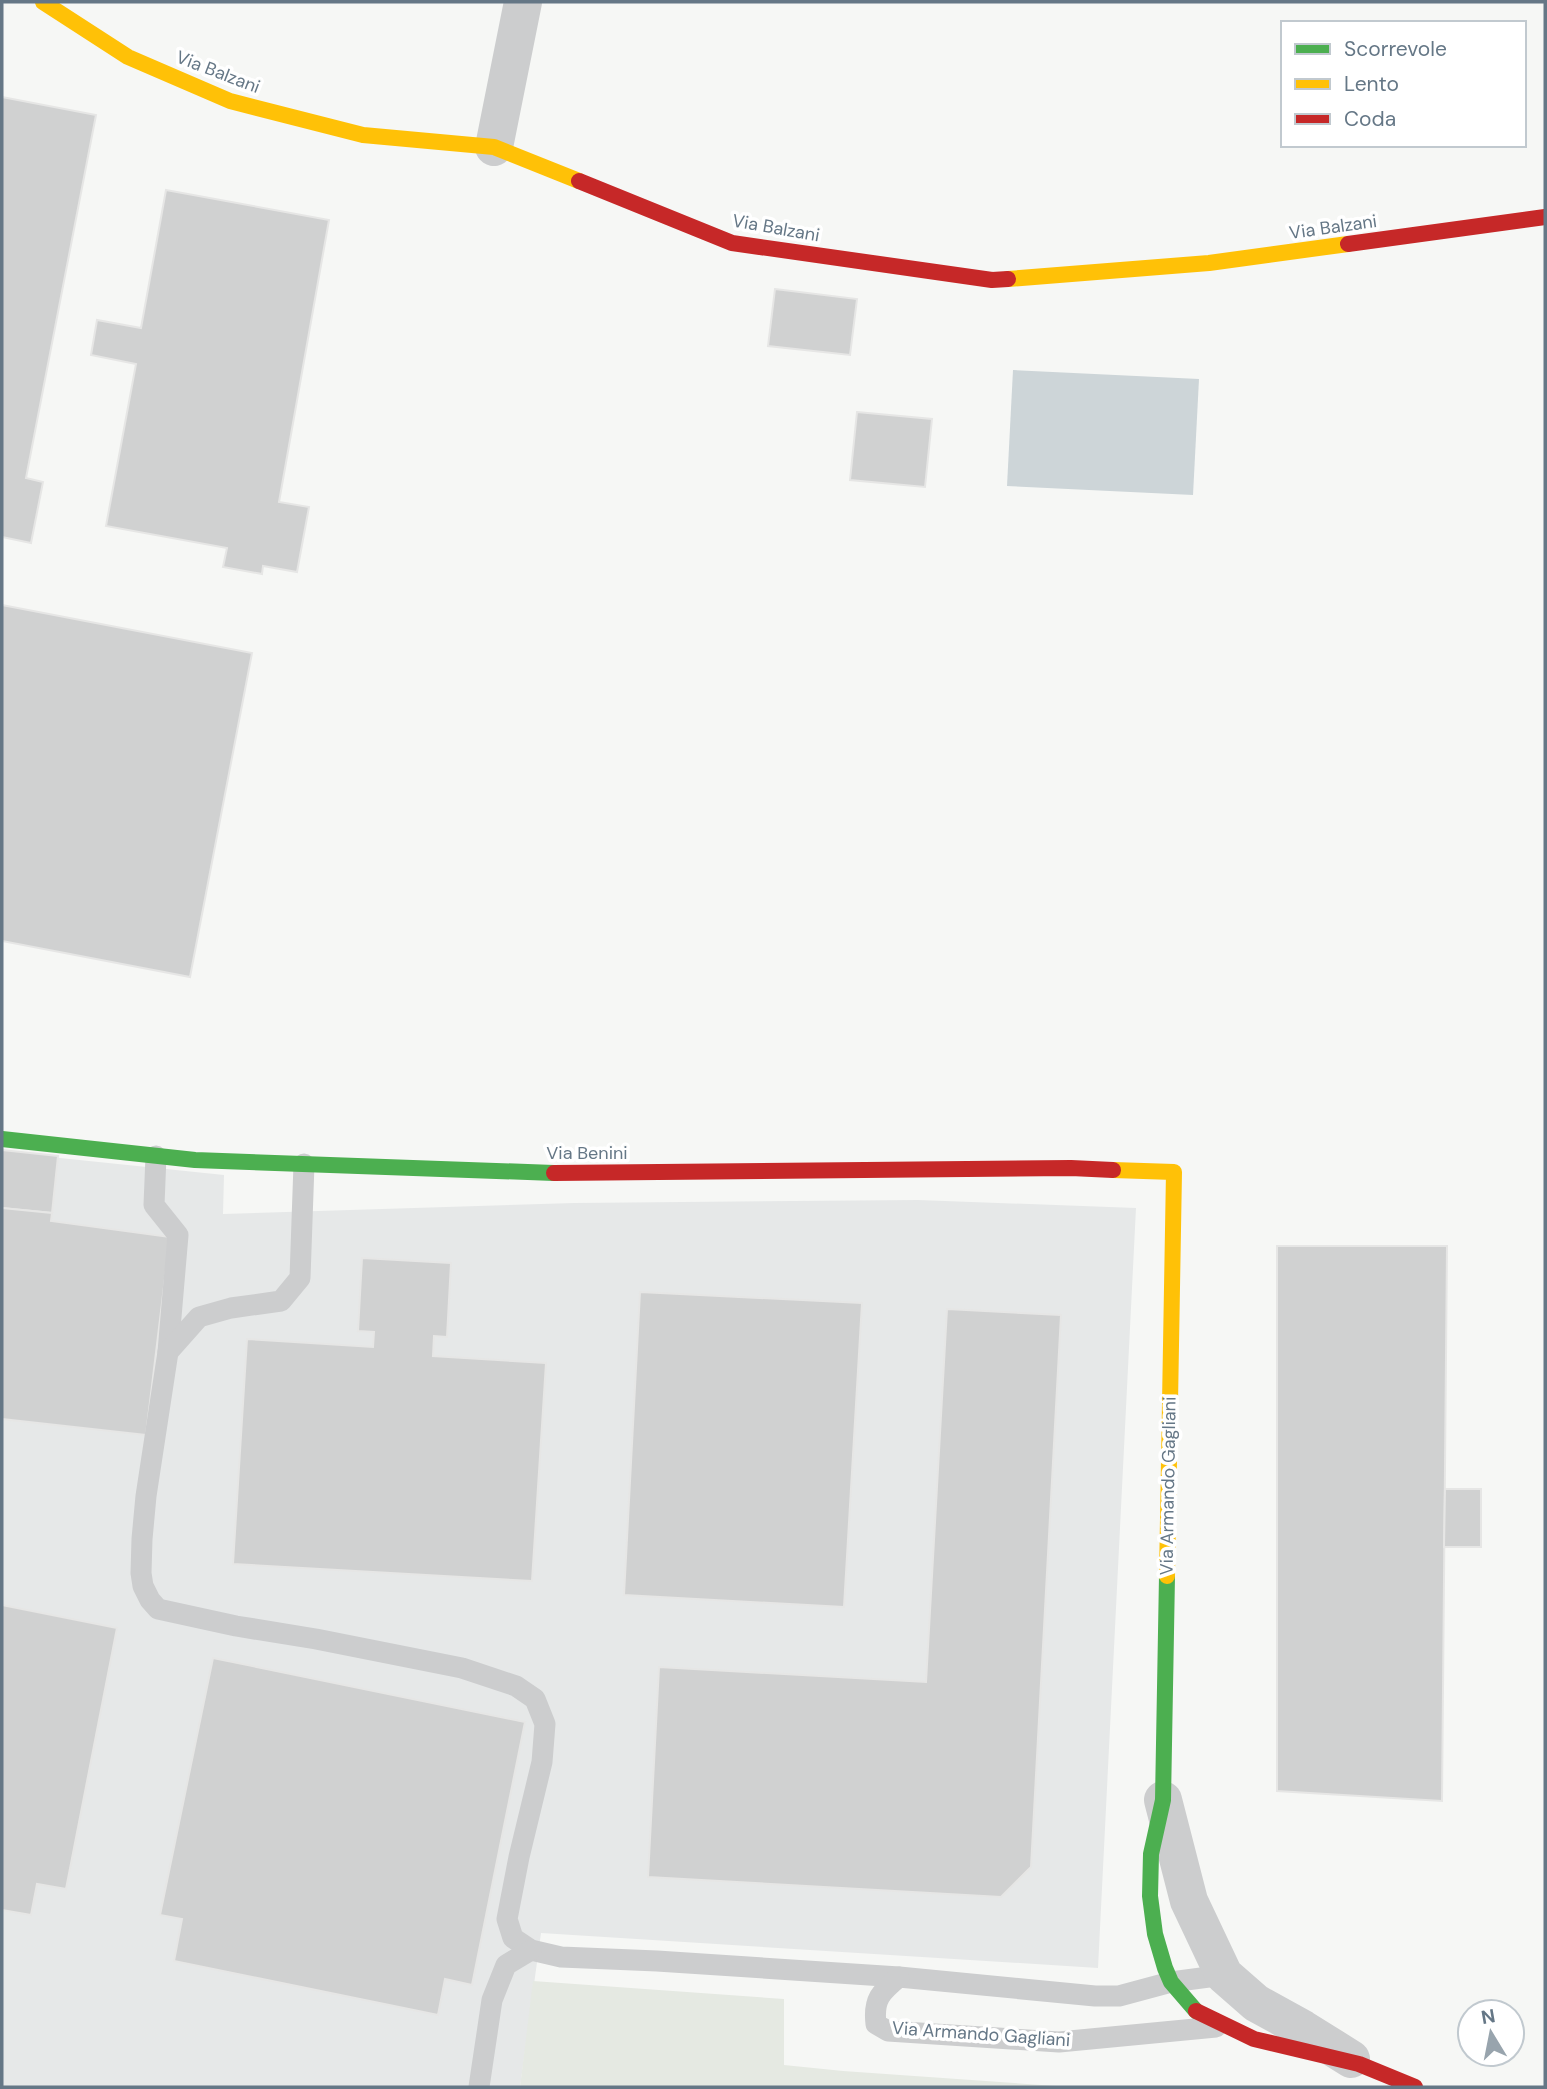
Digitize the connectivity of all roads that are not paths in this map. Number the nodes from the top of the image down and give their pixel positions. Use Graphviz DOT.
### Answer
graph roads {
  1 [pos="43,2"];
  2 [pos="523,2"];
  3 [pos="494,147"];
  4 [pos="1545,217"];
  5 [pos="2,1139"];
  6 [pos="156,1156"];
  7 [pos="304,1164"];
  8 [pos="1174,1172"];
  9 [pos="168,1352"];
  10 [pos="1163,1800"];
  11 [pos="531,1950"];
  12 [pos="1224,1975"];
  13 [pos="899,1976"];
  14 [pos="1171,1982"];
  15 [pos="1227,2026"];
  16 [pos="1359,2064"];
  17 [pos="479,2087"];
  18 [pos="1415,2087"];
  1 -- 3 [label="street, Via Balzani"];
  2 -- 3 [label="street"];
  3 -- 4 [label="street, Via Balzani"];
  5 -- 6 [label="street, Via Benini"];
  6 -- 7 [label="street, Via Benini"];
  6 -- 9 [label="lane"];
  7 -- 8 [label="street, Via Benini"];
  7 -- 9 [label="lane"];
  8 -- 10 [label="street, Via Armando Gagliani"];
  9 -- 11 [label="lane"];
  10 -- 12 [label="street, Via Armando Gagliani"];
  10 -- 14 [label="street, Via Armando Gagliani"];
  11 -- 13 [label="lane"];
  11 -- 17 [label="lane"];
  12 -- 14 [label="lane"];
  12 -- 16 [label="street, Via Armando Gagliani"];
  13 -- 14 [label="lane"];
  13 -- 15 [label="lane, Via Armando Gagliani"];
  14 -- 15 [label="street, Via Armando Gagliani"];
  15 -- 16 [label="street, Via Armando Gagliani"];
  16 -- 18 [label="street, Via Armando Gagliani"];
}
